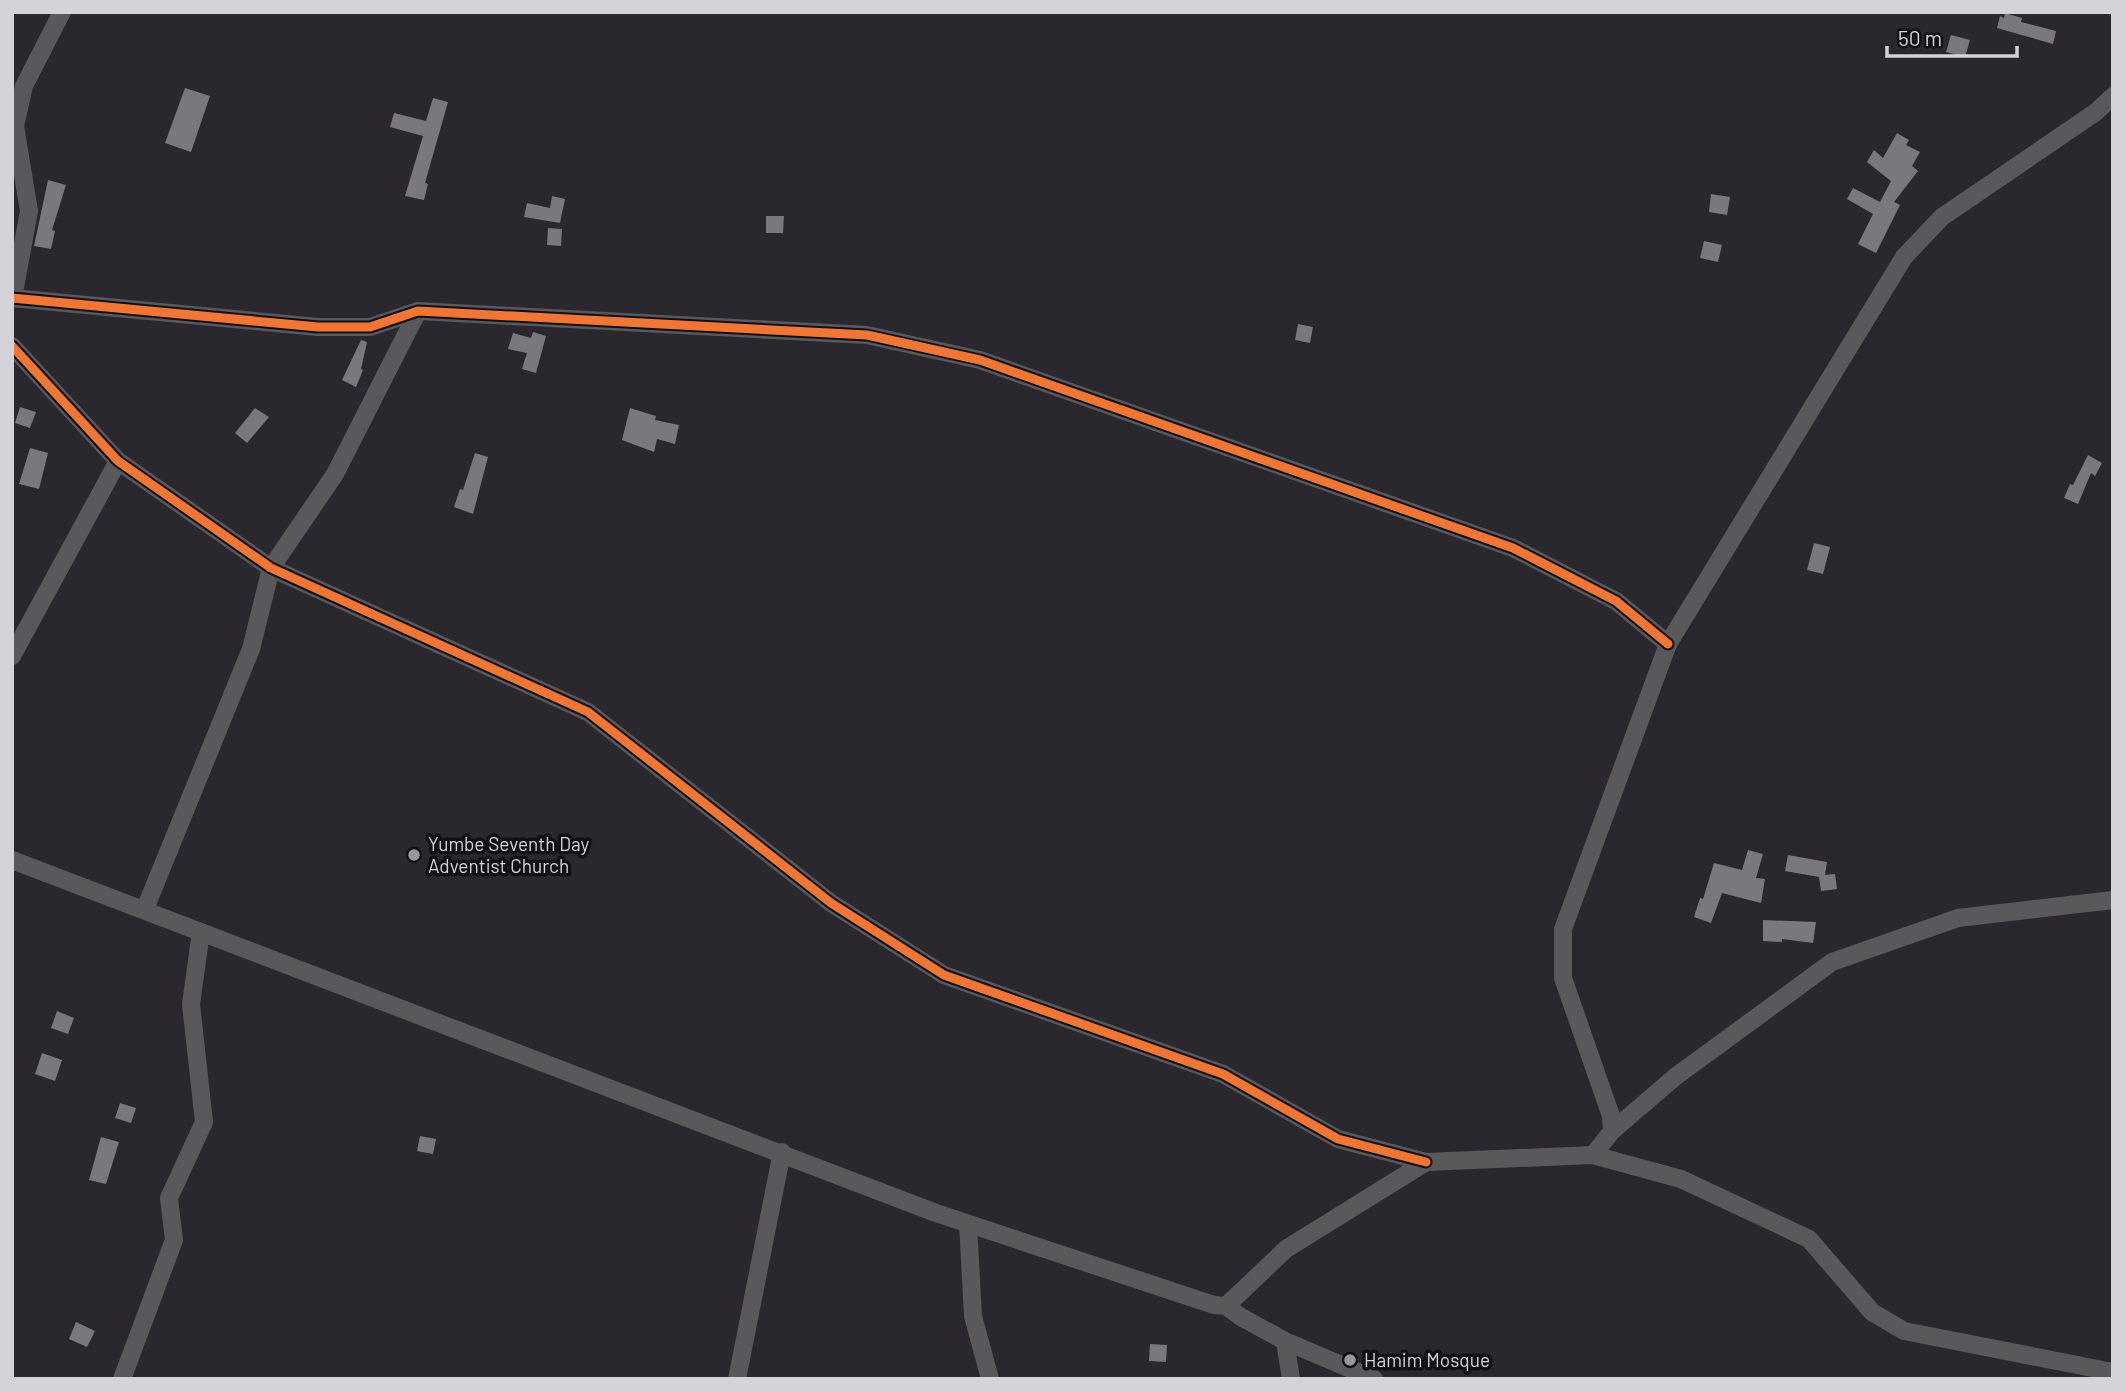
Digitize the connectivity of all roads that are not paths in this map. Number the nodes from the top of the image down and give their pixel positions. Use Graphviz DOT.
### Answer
graph roads {
  1 [pos="62,12"];
  2 [pos="2113,96"];
  3 [pos="12,298"];
  4 [pos="418,311"];
  5 [pos="12,346"];
  6 [pos="118,461"];
  7 [pos="271,568"];
  8 [pos="1668,645"];
  9 [pos="12,656"];
  10 [pos="12,860"];
  11 [pos="2113,900"];
  12 [pos="145,909"];
  13 [pos="201,932"];
  14 [pos="1612,1131"];
  15 [pos="782,1152"];
  16 [pos="1593,1156"];
  17 [pos="1426,1162"];
  18 [pos="968,1224"];
  19 [pos="1226,1306"];
  20 [pos="1285,1341"];
  21 [pos="2113,1372"];
  22 [pos="122,1379"];
  23 [pos="737,1379"];
  24 [pos="990,1379"];
  25 [pos="1291,1379"];
  26 [pos="1374,1379"];
  1 -- 3 [label="street"];
  2 -- 8 [label="street"];
  3 -- 4 [label="street"];
  4 -- 7 [label="street"];
  4 -- 8 [label="street"];
  5 -- 6 [label="street"];
  6 -- 7 [label="street"];
  6 -- 9 [label="street"];
  7 -- 12 [label="street"];
  7 -- 17 [label="street"];
  8 -- 14 [label="street"];
  10 -- 12 [label="street"];
  11 -- 14 [label="street"];
  12 -- 13 [label="street"];
  13 -- 15 [label="street"];
  13 -- 22 [label="street"];
  14 -- 16 [label="street"];
  15 -- 18 [label="street"];
  15 -- 23 [label="street"];
  16 -- 17 [label="street"];
  16 -- 21 [label="street"];
  17 -- 19 [label="street"];
  18 -- 19 [label="street"];
  18 -- 24 [label="street"];
  19 -- 20 [label="street"];
  20 -- 25 [label="street"];
  20 -- 26 [label="street"];
}
